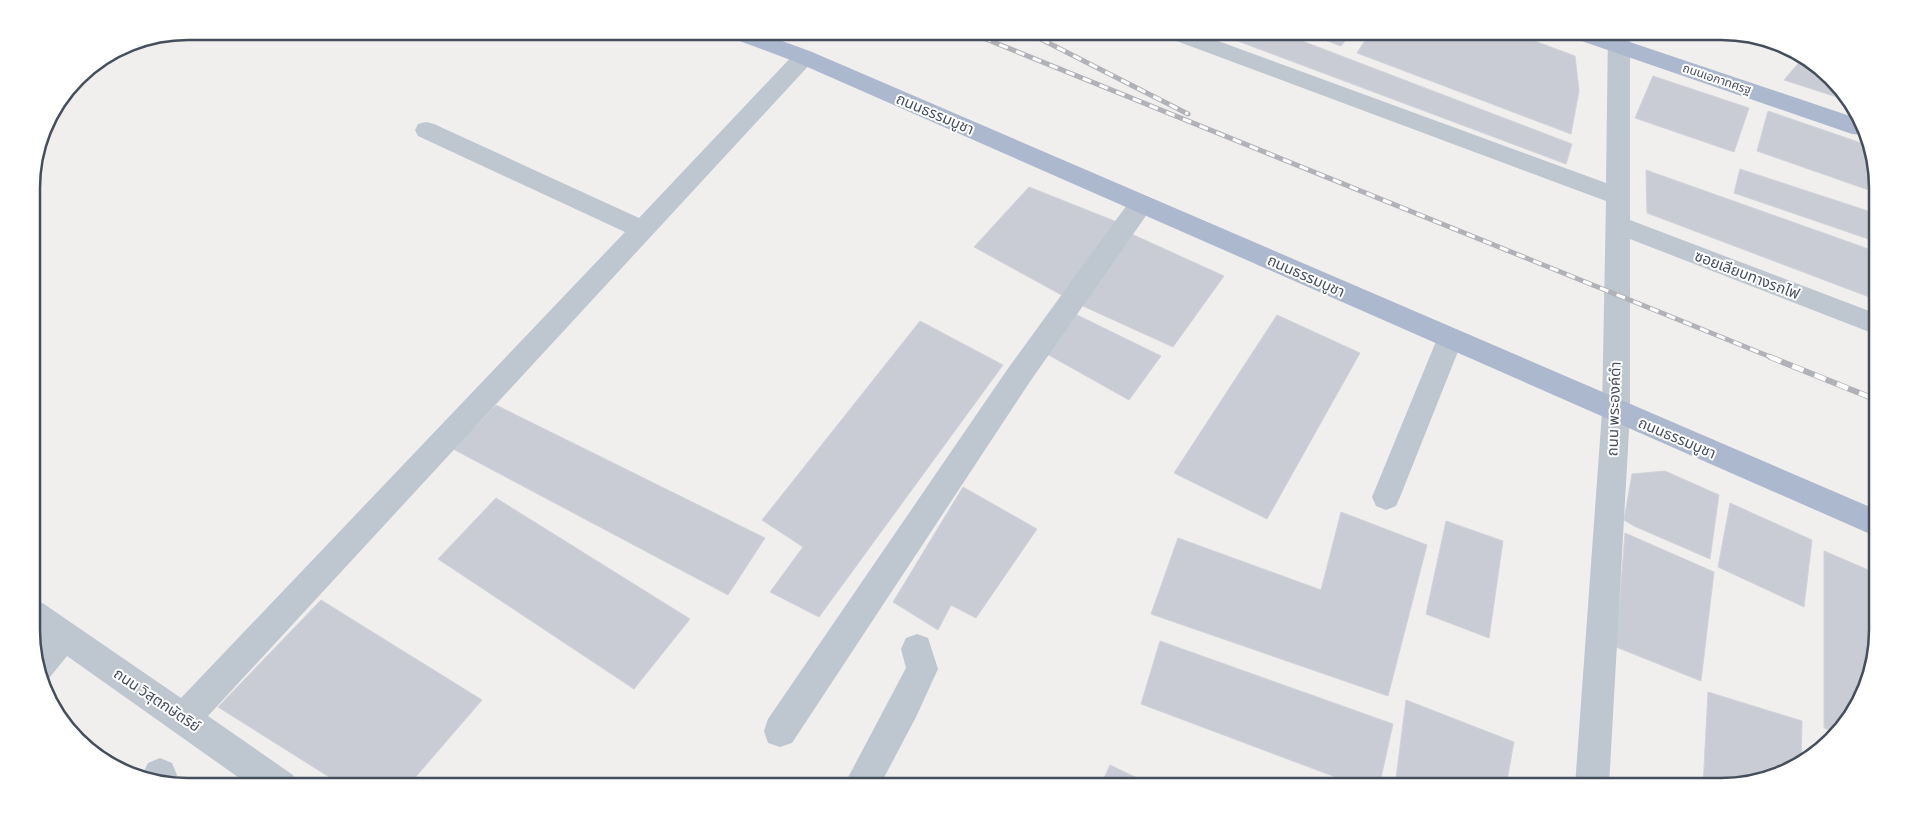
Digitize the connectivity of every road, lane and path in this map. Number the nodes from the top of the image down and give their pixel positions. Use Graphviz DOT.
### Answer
graph roads {
  1 [pos="757,40"];
  2 [pos="1194,40"];
  3 [pos="1618,40"];
  4 [pos="1621,40"];
  5 [pos="804,58"];
  6 [pos="1856,126"];
  7 [pos="426,130"];
  8 [pos="1616,196"];
  9 [pos="1141,204"];
  10 [pos="1616,224"];
  11 [pos="643,230"];
  12 [pos="1869,322"];
  13 [pos="1450,339"];
  14 [pos="1616,412"];
  15 [pos="1386,497"];
  16 [pos="1869,520"];
  17 [pos="40,620"];
  18 [pos="63,637"];
  19 [pos="917,649"];
  20 [pos="43,661"];
  21 [pos="184,718"];
  22 [pos="780,731"];
  23 [pos="267,778"];
  24 [pos="865,778"];
  25 [pos="1593,778"];
  1 -- 5 [label="main road, ถนนธรรมบูชา"];
  2 -- 8 [label="street"];
  3 -- 8 [label="street, ถนน พระองค์ดำ"];
  4 -- 6 [label="main road, ถนนเอกาทศรฐ"];
  5 -- 9 [label="main road, ถนนธรรมบูชา"];
  5 -- 11 [label="street"];
  7 -- 11 [label="street"];
  8 -- 10 [label="street, ถนน พระองค์ดำ"];
  9 -- 13 [label="main road, ถนนธรรมบูชา"];
  9 -- 22 [label="street"];
  10 -- 12 [label="street, ซอยเลียบทางรถไฟ"];
  10 -- 14 [label="street, ถนน พระองค์ดำ"];
  11 -- 21 [label="street"];
  13 -- 14 [label="main road, ถนนธรรมบูชา"];
  13 -- 15 [label="street"];
  14 -- 16 [label="main road, ถนนธรรมบูชา"];
  14 -- 25 [label="street, ถนน พระองค์ดำ"];
  17 -- 18 [label="street, ถนน วิสุตกษัตริย์"];
  18 -- 20 [label="street"];
  18 -- 21 [label="street, ถนน วิสุตกษัตริย์"];
  19 -- 24 [label="street"];
  21 -- 23 [label="street, ถนน วิสุตกษัตริย์"];
}
